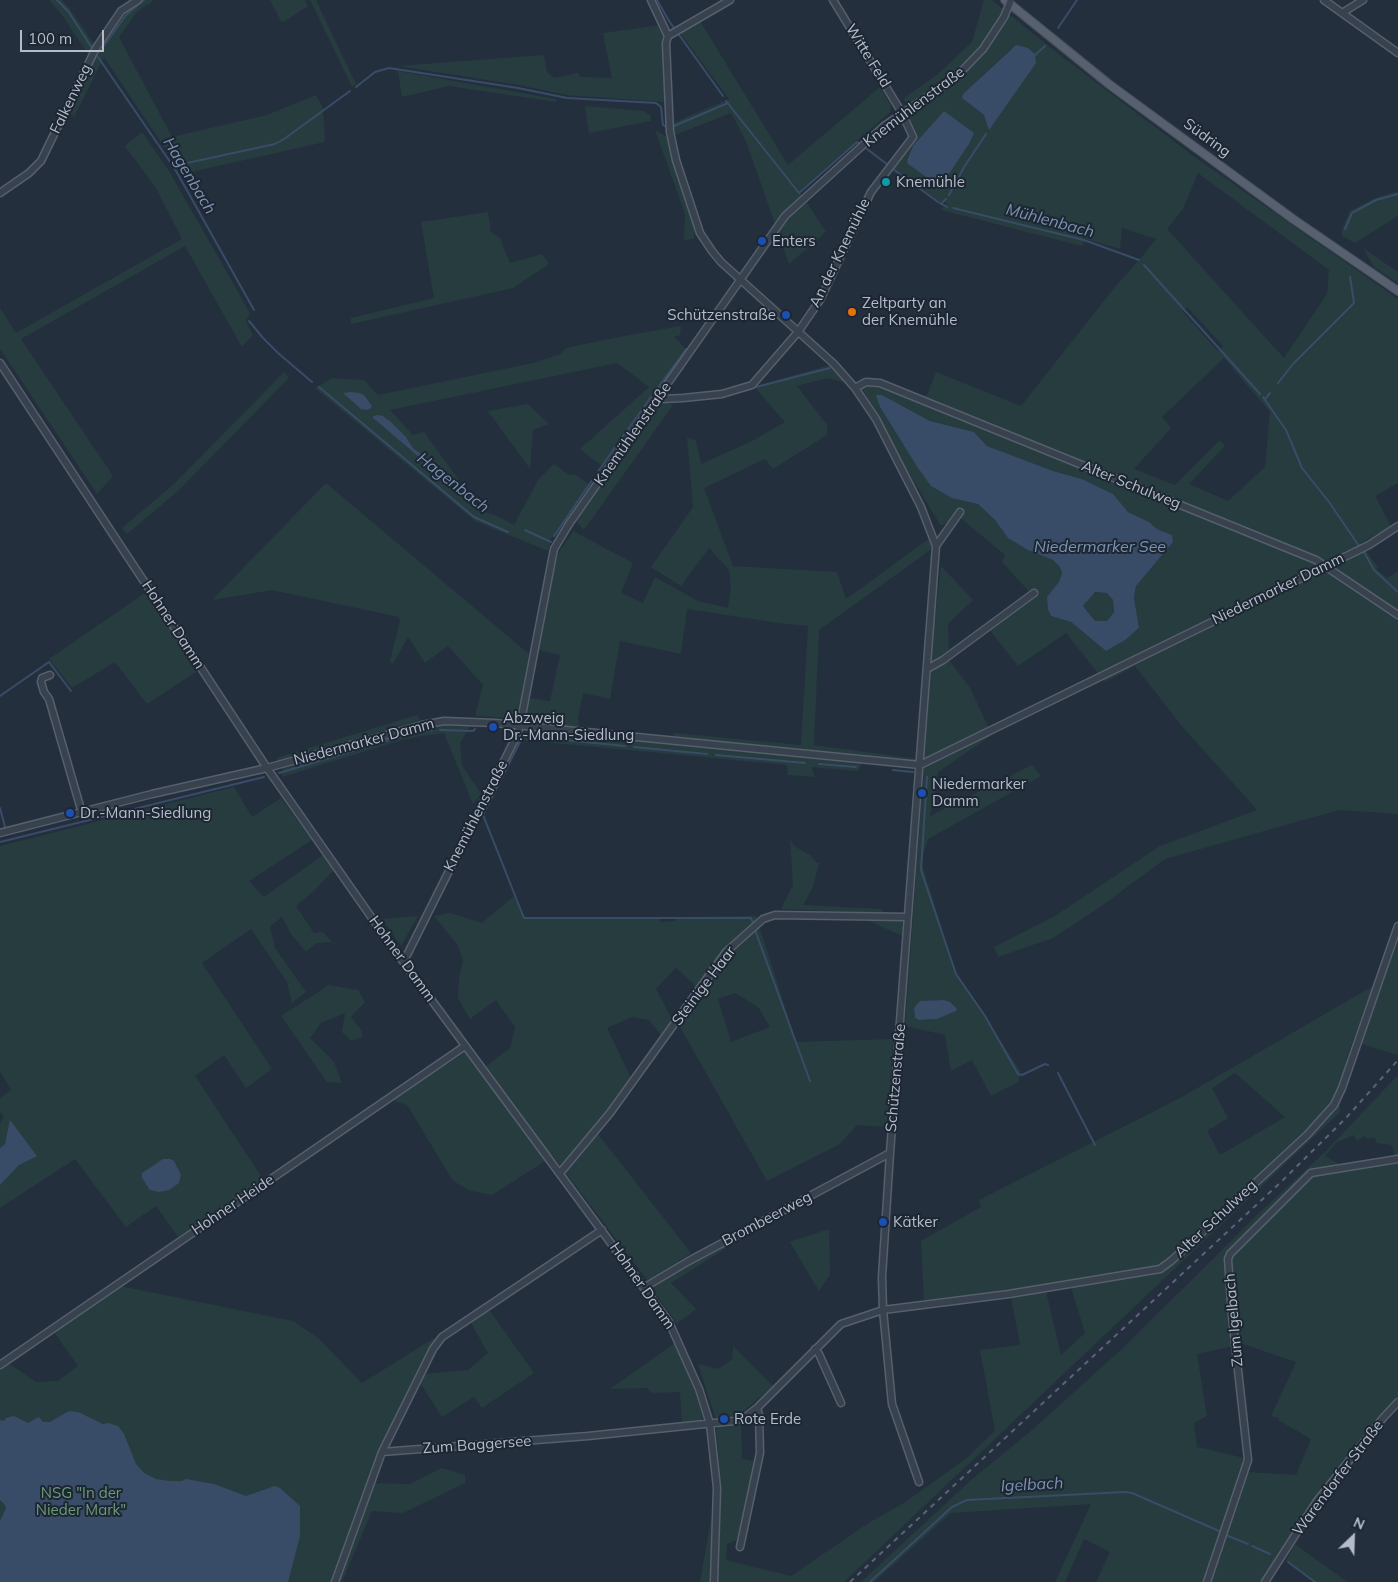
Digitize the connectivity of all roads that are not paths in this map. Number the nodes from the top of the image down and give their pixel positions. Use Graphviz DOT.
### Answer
graph roads {
  1 [pos="138,0"];
  2 [pos="651,0"];
  3 [pos="730,0"];
  4 [pos="833,0"];
  5 [pos="1005,0"];
  6 [pos="1011,0"];
  7 [pos="1324,0"];
  8 [pos="1362,0"];
  9 [pos="1342,13"];
  10 [pos="668,36"];
  11 [pos="1398,53"];
  12 [pos="902,113"];
  13 [pos="0,193"];
  14 [pos="740,281"];
  15 [pos="1398,291"];
  16 [pos="798,332"];
  17 [pos="0,363"];
  18 [pos="855,388"];
  19 [pos="659,397"];
  20 [pos="960,512"];
  21 [pos="1398,526"];
  22 [pos="936,546"];
  23 [pos="1326,566"];
  24 [pos="1034,593"];
  25 [pos="1398,615"];
  26 [pos="927,669"];
  27 [pos="50,675"];
  28 [pos="520,726"];
  29 [pos="920,765"];
  30 [pos="267,768"];
  31 [pos="82,813"];
  32 [pos="0,833"];
  33 [pos="908,917"];
  34 [pos="1398,926"];
  35 [pos="404,962"];
  36 [pos="466,1046"];
  37 [pos="890,1153"];
  38 [pos="1398,1159"];
  39 [pos="560,1172"];
  40 [pos="602,1230"];
  41 [pos="645,1287"];
  42 [pos="883,1310"];
  43 [pos="815,1350"];
  44 [pos="0,1365"];
  45 [pos="1398,1402"];
  46 [pos="841,1403"];
  47 [pos="757,1408"];
  48 [pos="710,1424"];
  49 [pos="382,1452"];
  50 [pos="919,1482"];
  51 [pos="740,1547"];
  52 [pos="335,1582"];
  53 [pos="714,1582"];
  54 [pos="1207,1582"];
  55 [pos="1265,1582"];
  1 -- 13 [label="street, Falkenweg"];
  2 -- 10 [label="street"];
  3 -- 10 [label="street"];
  4 -- 12 [label="street, Witte Feld"];
  5 -- 15 [label="main road, Südring"];
  6 -- 12 [label="street, Knemühlenstraße, bridge"];
  7 -- 9 [label="street"];
  8 -- 9 [label="street"];
  9 -- 11 [label="street"];
  10 -- 14 [label="street, Schützenstraße"];
  12 -- 14 [label="street, Knemühlenstraße"];
  12 -- 16 [label="street, An der Knemühle"];
  14 -- 16 [label="street, Schützenstraße"];
  14 -- 19 [label="street, Knemühlenstraße"];
  16 -- 18 [label="street, Schützenstraße"];
  16 -- 19 [label="street, An der Knemühle"];
  17 -- 30 [label="street, Hohner Damm"];
  18 -- 22 [label="street, Schützenstraße"];
  18 -- 23 [label="street, Alter Schulweg"];
  19 -- 28 [label="street, Knemühlenstraße"];
  20 -- 22 [label="street"];
  21 -- 23 [label="street, Niedermarker Damm"];
  22 -- 26 [label="street, Schützenstraße"];
  23 -- 25 [label="street, Alter Schulweg"];
  23 -- 29 [label="street, Niedermarker Damm"];
  24 -- 26 [label="street"];
  26 -- 29 [label="street, Schützenstraße"];
  27 -- 31 [label="street"];
  28 -- 29 [label="street, Niedermarker Damm"];
  28 -- 30 [label="street, Niedermarker Damm"];
  28 -- 35 [label="street, Knemühlenstraße"];
  29 -- 33 [label="street, Schützenstraße"];
  30 -- 31 [label="street, Niedermarker Damm"];
  30 -- 35 [label="street, Hohner Damm"];
  31 -- 32 [label="street, Niedermarker Damm"];
  33 -- 37 [label="street, Schützenstraße"];
  33 -- 39 [label="street, Steinige Haar"];
  34 -- 42 [label="street, Alter Schulweg"];
  35 -- 36 [label="street, Hohner Damm"];
  36 -- 39 [label="street, Hohner Damm"];
  36 -- 44 [label="street, Hohner Heide"];
  37 -- 41 [label="street, Brombeerweg"];
  37 -- 42 [label="street, Schützenstraße"];
  38 -- 54 [label="street, Zum Igelbach"];
  39 -- 40 [label="street, Hohner Damm"];
  40 -- 41 [label="street, Hohner Damm"];
  40 -- 49 [label="street"];
  41 -- 48 [label="street, Hohner Damm"];
  42 -- 43 [label="street"];
  42 -- 50 [label="street, Schützenstraße"];
  43 -- 46 [label="street"];
  43 -- 47 [label="street"];
  45 -- 55 [label="street, Warendorfer Straße"];
  47 -- 48 [label="street"];
  47 -- 51 [label="street"];
  48 -- 49 [label="street, Zum Baggersee"];
  48 -- 53 [label="street, Hohner Damm"];
  49 -- 52 [label="street"];
}
